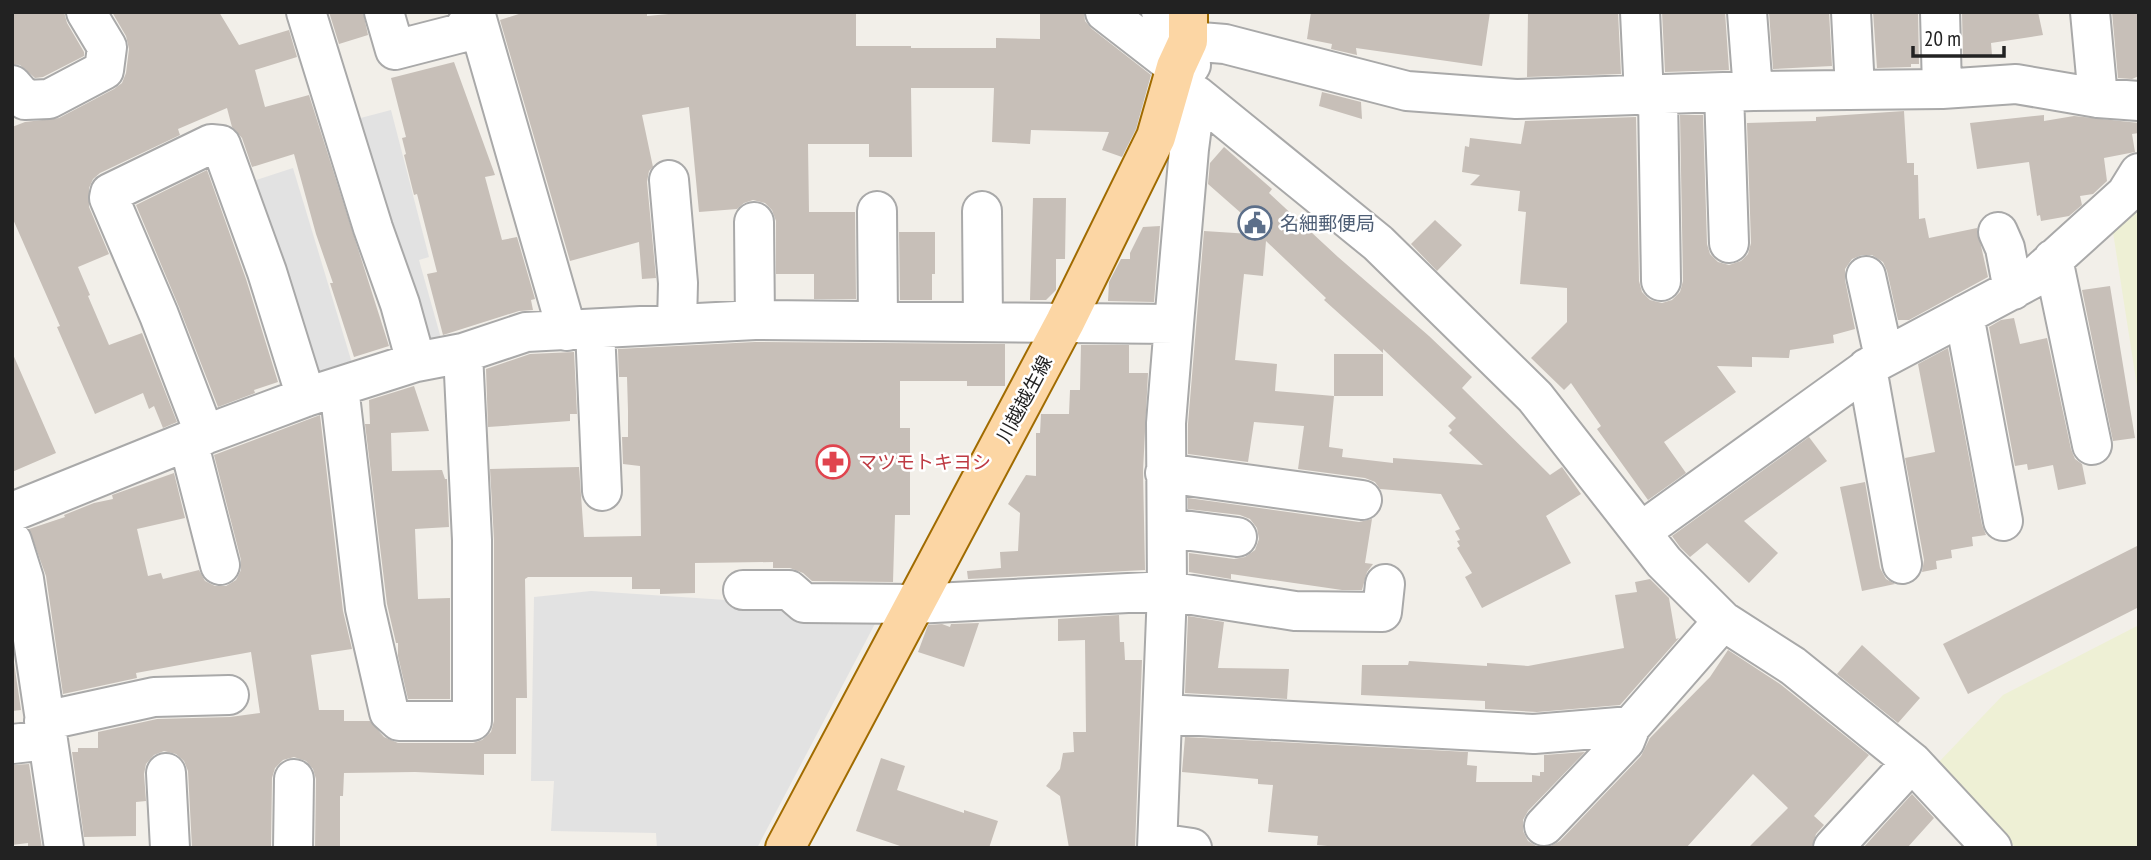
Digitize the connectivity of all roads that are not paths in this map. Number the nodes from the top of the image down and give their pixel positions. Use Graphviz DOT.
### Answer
graph roads {
  1 [pos="86,12"];
  2 [pos="306,12"];
  3 [pos="384,12"];
  4 [pos="476,12"];
  5 [pos="1105,12"];
  6 [pos="1161,12"];
  7 [pos="1640,12"];
  8 [pos="1747,12"];
  9 [pos="1851,12"];
  10 [pos="1940,12"];
  11 [pos="2090,12"];
  12 [pos="1201,45"];
  13 [pos="12,85"];
  14 [pos="1942,89"];
  15 [pos="1855,90"];
  16 [pos="1738,91"];
  17 [pos="1651,96"];
  18 [pos="2098,98"];
  19 [pos="2139,101"];
  20 [pos="2139,173"];
  21 [pos="669,180"];
  22 [pos="877,211"];
  23 [pos="982,211"];
  24 [pos="754,222"];
  25 [pos="1998,232"];
  26 [pos="1729,243"];
  27 [pos="2053,258"];
  28 [pos="1866,276"];
  29 [pos="1661,281"];
  30 [pos="2013,290"];
  31 [pos="1964,316"];
  32 [pos="755,320"];
  33 [pos="878,320"];
  34 [pos="982,321"];
  35 [pos="1065,322"];
  36 [pos="677,323"];
  37 [pos="1174,324"];
  38 [pos="581,330"];
  39 [pos="463,353"];
  40 [pos="416,362"];
  41 [pos="1876,363"];
  42 [pos="323,392"];
  43 [pos="196,438"];
  44 [pos="2092,444"];
  45 [pos="1166,473"];
  46 [pos="602,491"];
  47 [pos="1362,500"];
  48 [pos="12,512"];
  49 [pos="2003,521"];
  50 [pos="1168,528"];
  51 [pos="1642,531"];
  52 [pos="12,541"];
  53 [pos="1902,564"];
  54 [pos="220,565"];
  55 [pos="1231,568"];
  56 [pos="1385,584"];
  57 [pos="743,590"];
  58 [pos="1167,591"];
  59 [pos="914,604"];
  60 [pos="20,607"];
  61 [pos="1723,621"];
  62 [pos="229,695"];
  63 [pos="1163,714"];
  64 [pos="1631,726"];
  65 [pos="35,735"];
  66 [pos="1912,762"];
  67 [pos="166,773"];
  68 [pos="293,779"];
  69 [pos="1544,826"];
  70 [pos="1169,846"];
  71 [pos="64,848"];
  72 [pos="170,848"];
  73 [pos="293,848"];
  74 [pos="785,848"];
  75 [pos="1833,848"];
  76 [pos="1992,848"];
  1 -- 13 [label="street"];
  2 -- 40 [label="street"];
  3 -- 4 [label="street"];
  4 -- 38 [label="street"];
  5 -- 12 [label="street"];
  6 -- 12 [label="street"];
  7 -- 17 [label="street"];
  8 -- 16 [label="street"];
  9 -- 15 [label="street"];
  10 -- 14 [label="street"];
  11 -- 18 [label="street"];
  12 -- 17 [label="street"];
  12 -- 35 [label="main road, 川越越生線"];
  12 -- 37 [label="street"];
  12 -- 51 [label="street"];
  14 -- 15 [label="street"];
  14 -- 18 [label="street"];
  15 -- 16 [label="street"];
  16 -- 17 [label="street"];
  16 -- 26 [label="street"];
  17 -- 29 [label="street"];
  18 -- 19 [label="street"];
  20 -- 27 [label="street"];
  21 -- 36 [label="street"];
  22 -- 33 [label="street"];
  23 -- 34 [label="street"];
  24 -- 32 [label="street"];
  25 -- 30 [label="street"];
  27 -- 30 [label="street"];
  27 -- 44 [label="street"];
  28 -- 41 [label="street"];
  30 -- 31 [label="street"];
  31 -- 41 [label="street"];
  31 -- 49 [label="street"];
  32 -- 33 [label="street"];
  32 -- 36 [label="street"];
  33 -- 34 [label="street"];
  34 -- 35 [label="street"];
  35 -- 37 [label="street"];
  35 -- 59 [label="main road, 川越越生線"];
  36 -- 38 [label="street"];
  37 -- 45 [label="street"];
  38 -- 39 [label="street"];
  38 -- 46 [label="street"];
  39 -- 40 [label="street"];
  39 -- 42 [label="street"];
  40 -- 42 [label="street"];
  41 -- 51 [label="street"];
  41 -- 53 [label="street"];
  42 -- 43 [label="street"];
  42 -- 43 [label="street"];
  43 -- 48 [label="street"];
  43 -- 54 [label="street"];
  45 -- 47 [label="street"];
  45 -- 50 [label="street"];
  50 -- 55 [label="street"];
  50 -- 58 [label="street"];
  51 -- 61 [label="street"];
  52 -- 60 [label="street"];
  55 -- 56 [label="street"];
  55 -- 58 [label="street"];
  57 -- 59 [label="street"];
  58 -- 59 [label="street"];
  58 -- 63 [label="street"];
  59 -- 74 [label="main road, 川越越生線"];
  60 -- 65 [label="street"];
  61 -- 64 [label="street"];
  61 -- 66 [label="street"];
  62 -- 65 [label="street"];
  63 -- 64 [label="street"];
  63 -- 70 [label="street"];
  64 -- 69 [label="street"];
  65 -- 71 [label="street"];
  66 -- 75 [label="street"];
  66 -- 76 [label="street"];
  67 -- 72 [label="street"];
  68 -- 73 [label="street"];
}
